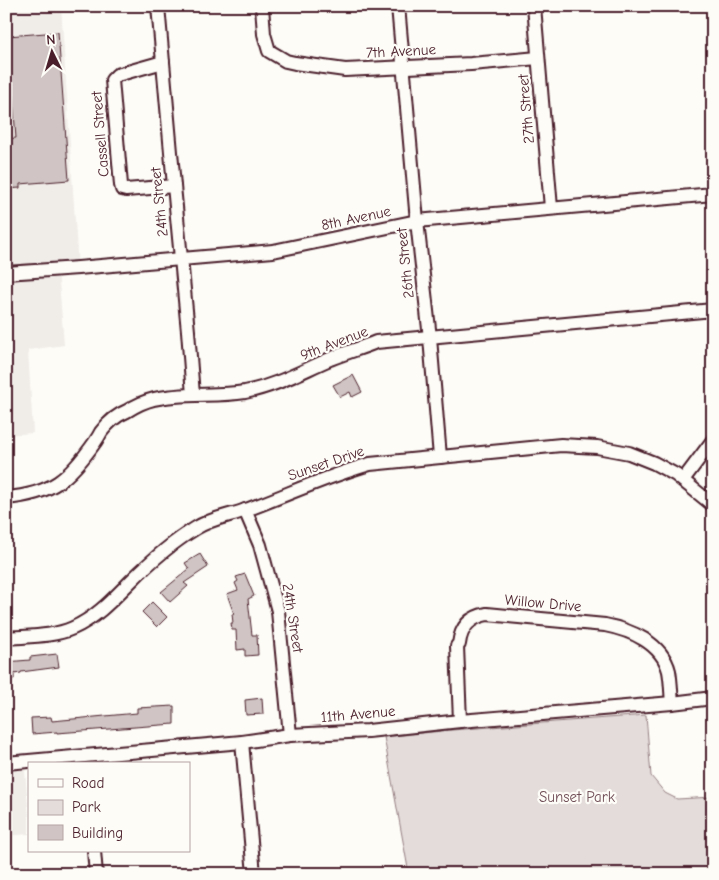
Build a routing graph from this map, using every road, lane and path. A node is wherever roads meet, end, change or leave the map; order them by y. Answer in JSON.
{"nodes":[{"id":1,"x":158,"y":6,"type":"edge"},
{"id":2,"x":262,"y":6,"type":"edge"},
{"id":3,"x":398,"y":6,"type":"edge"},
{"id":4,"x":534,"y":6,"type":"edge"},
{"id":5,"x":538,"y":58,"type":"junction"},
{"id":6,"x":163,"y":62,"type":"junction"},
{"id":7,"x":404,"y":68,"type":"junction"},
{"id":8,"x":174,"y":186,"type":"junction"},
{"id":9,"x":713,"y":194,"type":"edge"},
{"id":10,"x":551,"y":208,"type":"junction"},
{"id":11,"x":417,"y":221,"type":"junction"},
{"id":12,"x":181,"y":259,"type":"junction"},
{"id":13,"x":6,"y":273,"type":"edge"},
{"id":14,"x":713,"y":310,"type":"edge"},
{"id":15,"x":430,"y":338,"type":"junction"},
{"id":16,"x":193,"y":394,"type":"junction"},
{"id":17,"x":713,"y":440,"type":"edge"},
{"id":18,"x":440,"y":456,"type":"junction"},
{"id":19,"x":683,"y":480,"type":"junction"},
{"id":20,"x":6,"y":498,"type":"edge"},
{"id":21,"x":713,"y":505,"type":"edge"},
{"id":22,"x":245,"y":510,"type":"junction"},
{"id":23,"x":6,"y":638,"type":"edge"},
{"id":24,"x":713,"y":698,"type":"edge"},
{"id":25,"x":672,"y":703,"type":"junction"},
{"id":26,"x":460,"y":721,"type":"junction"},
{"id":27,"x":290,"y":735,"type":"junction"},
{"id":28,"x":242,"y":742,"type":"junction"},
{"id":29,"x":87,"y":760,"type":"edge"},
{"id":30,"x":6,"y":762,"type":"edge"},
{"id":31,"x":94,"y":852,"type":"edge"},
{"id":32,"x":96,"y":874,"type":"edge"},
{"id":33,"x":254,"y":874,"type":"edge"}],
"edges":[{"from":1,"to":6,"type":"street","name":"24th Street"},
{"from":2,"to":7,"type":"street","name":"7th Avenue"},
{"from":3,"to":7,"type":"street","name":"26th Street"},
{"from":4,"to":5,"type":"street","name":"27th Street"},
{"from":5,"to":7,"type":"street","name":"7th Avenue"},
{"from":5,"to":10,"type":"street","name":"27th Street"},
{"from":6,"to":8,"type":"street","name":"24th Street"},
{"from":6,"to":8,"type":"street","name":"Cassell Street"},
{"from":7,"to":11,"type":"street","name":"26th Street"},
{"from":8,"to":12,"type":"street","name":"24th Street"},
{"from":9,"to":10,"type":"street","name":"8th Avenue"},
{"from":10,"to":11,"type":"street","name":"8th Avenue"},
{"from":11,"to":12,"type":"street","name":"8th Avenue"},
{"from":11,"to":15,"type":"street","name":"26th Street"},
{"from":12,"to":13,"type":"street","name":"8th Avenue"},
{"from":12,"to":16,"type":"street","name":"24th Street"},
{"from":14,"to":15,"type":"street","name":"9th Avenue"},
{"from":15,"to":16,"type":"street","name":"9th Avenue"},
{"from":15,"to":18,"type":"street","name":"26th Street"},
{"from":16,"to":20,"type":"street","name":"9th Avenue"},
{"from":17,"to":19,"type":"street"},
{"from":18,"to":19,"type":"street","name":"Sunset Drive"},
{"from":18,"to":22,"type":"street","name":"Sunset Drive"},
{"from":19,"to":21,"type":"street","name":"Sunset Drive"},
{"from":22,"to":23,"type":"street","name":"Sunset Drive"},
{"from":22,"to":27,"type":"street","name":"24th Street"},
{"from":24,"to":25,"type":"street","name":"11th Avenue"},
{"from":25,"to":26,"type":"street","name":"11th Avenue"},
{"from":25,"to":26,"type":"street","name":"Willow Drive"},
{"from":26,"to":27,"type":"street","name":"11th Avenue"},
{"from":27,"to":28,"type":"street","name":"11th Avenue"},
{"from":28,"to":29,"type":"street","name":"11th Avenue"},
{"from":28,"to":33,"type":"street"},
{"from":29,"to":30,"type":"street","name":"11th Avenue"},
{"from":31,"to":32,"type":"street"}]}
